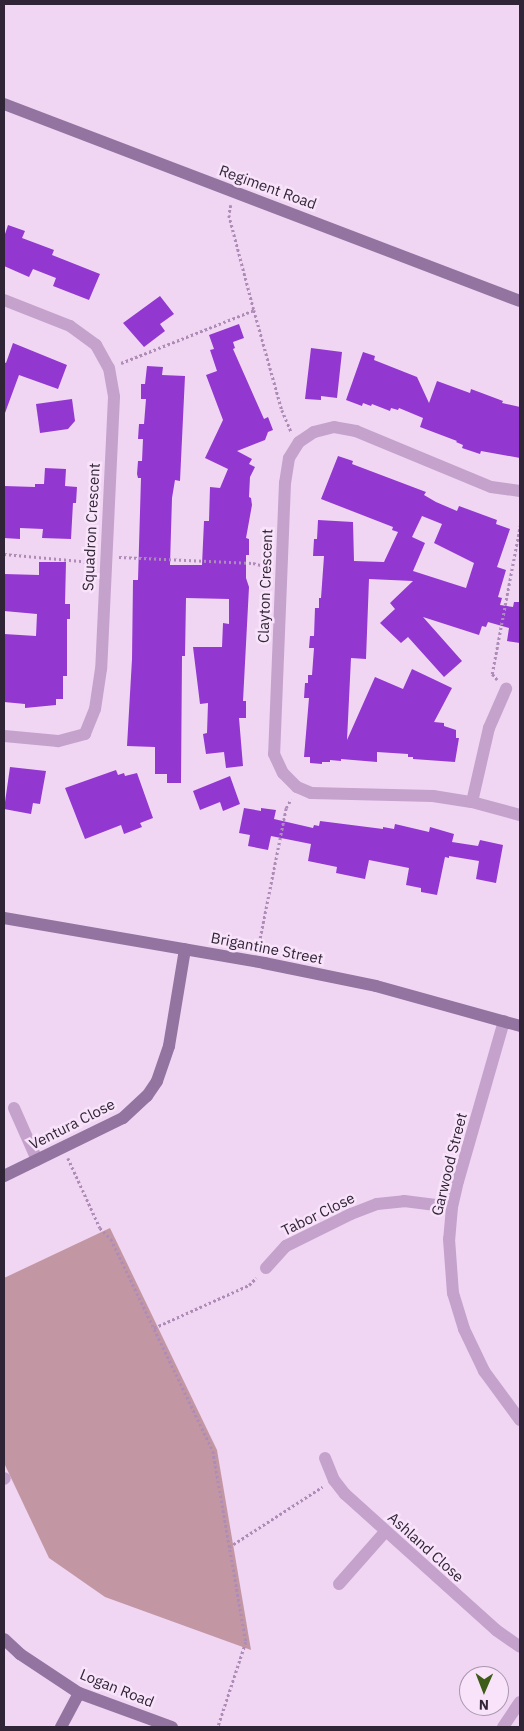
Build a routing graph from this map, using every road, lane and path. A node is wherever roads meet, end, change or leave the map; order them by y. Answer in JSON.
{"nodes":[{"id":1,"x":4,"y":104,"type":"edge"},
{"id":2,"x":234,"y":192,"type":"junction"},
{"id":3,"x":4,"y":300,"type":"edge"},
{"id":4,"x":520,"y":302,"type":"edge"},
{"id":5,"x":254,"y":310,"type":"junction"},
{"id":6,"x":109,"y":368,"type":"junction"},
{"id":7,"x":299,"y":442,"type":"junction"},
{"id":8,"x":520,"y":491,"type":"edge"},
{"id":9,"x":520,"y":526,"type":"edge"},
{"id":10,"x":4,"y":554,"type":"edge"},
{"id":11,"x":105,"y":556,"type":"junction"},
{"id":12,"x":282,"y":570,"type":"junction"},
{"id":13,"x":506,"y":689,"type":"joint"},
{"id":14,"x":4,"y":736,"type":"edge"},
{"id":15,"x":297,"y":787,"type":"junction"},
{"id":16,"x":472,"y":802,"type":"junction"},
{"id":17,"x":520,"y":815,"type":"edge"},
{"id":18,"x":4,"y":918,"type":"edge"},
{"id":19,"x":185,"y":949,"type":"junction"},
{"id":20,"x":264,"y":963,"type":"junction"},
{"id":21,"x":504,"y":1021,"type":"junction"},
{"id":22,"x":520,"y":1026,"type":"edge"},
{"id":23,"x":14,"y":1108,"type":"dead end"},
{"id":24,"x":64,"y":1148,"type":"junction"},
{"id":25,"x":36,"y":1160,"type":"junction"},
{"id":26,"x":4,"y":1176,"type":"edge"},
{"id":27,"x":452,"y":1207,"type":"junction"},
{"id":28,"x":266,"y":1268,"type":"joint"},
{"id":29,"x":154,"y":1329,"type":"junction"},
{"id":30,"x":520,"y":1420,"type":"edge"},
{"id":31,"x":325,"y":1458,"type":"dead end"},
{"id":32,"x":334,"y":1480,"type":"junction"},
{"id":33,"x":385,"y":1532,"type":"junction"},
{"id":34,"x":229,"y":1547,"type":"junction"},
{"id":35,"x":339,"y":1584,"type":"dead end"},
{"id":36,"x":4,"y":1639,"type":"edge"},
{"id":37,"x":520,"y":1647,"type":"edge"},
{"id":38,"x":79,"y":1693,"type":"junction"},
{"id":39,"x":520,"y":1702,"type":"edge"},
{"id":40,"x":61,"y":1727,"type":"edge"},
{"id":41,"x":172,"y":1727,"type":"edge"},
{"id":42,"x":218,"y":1727,"type":"edge"},
{"id":43,"x":503,"y":1727,"type":"edge"}],
"edges":[{"from":1,"to":2,"type":"street","name":"Regiment Road"},
{"from":2,"to":4,"type":"street","name":"Regiment Road"},
{"from":2,"to":5,"type":"path"},
{"from":3,"to":6,"type":"street","name":"Squadron Crescent"},
{"from":5,"to":6,"type":"path"},
{"from":5,"to":7,"type":"path"},
{"from":6,"to":11,"type":"street","name":"Squadron Crescent"},
{"from":7,"to":8,"type":"street"},
{"from":7,"to":12,"type":"street","name":"Clayton Crescent"},
{"from":9,"to":13,"type":"path"},
{"from":10,"to":11,"type":"path"},
{"from":11,"to":12,"type":"path"},
{"from":11,"to":14,"type":"street","name":"Squadron Crescent"},
{"from":12,"to":15,"type":"street","name":"Clayton Crescent"},
{"from":13,"to":16,"type":"street"},
{"from":15,"to":16,"type":"street"},
{"from":15,"to":20,"type":"path"},
{"from":16,"to":17,"type":"street"},
{"from":18,"to":19,"type":"street","name":"Brigantine Street"},
{"from":19,"to":20,"type":"street","name":"Brigantine Street"},
{"from":19,"to":24,"type":"street","name":"Ventura Close"},
{"from":20,"to":21,"type":"street","name":"Brigantine Street"},
{"from":21,"to":22,"type":"street","name":"Brigantine Street"},
{"from":21,"to":27,"type":"street","name":"Garwood Street"},
{"from":23,"to":25,"type":"street"},
{"from":24,"to":25,"type":"street","name":"Ventura Close"},
{"from":24,"to":29,"type":"path"},
{"from":25,"to":26,"type":"street","name":"Ventura Close"},
{"from":27,"to":28,"type":"street","name":"Tabor Close"},
{"from":27,"to":30,"type":"street","name":"Garwood Street"},
{"from":28,"to":29,"type":"path"},
{"from":29,"to":34,"type":"path"},
{"from":31,"to":32,"type":"street","name":"Ashland Close"},
{"from":32,"to":33,"type":"street","name":"Ashland Close"},
{"from":32,"to":34,"type":"path"},
{"from":33,"to":35,"type":"street"},
{"from":33,"to":37,"type":"street","name":"Ashland Close"},
{"from":34,"to":42,"type":"path"},
{"from":36,"to":38,"type":"street","name":"Logan Road"},
{"from":38,"to":40,"type":"street"},
{"from":38,"to":41,"type":"street","name":"Logan Road"},
{"from":39,"to":43,"type":"street"}]}
